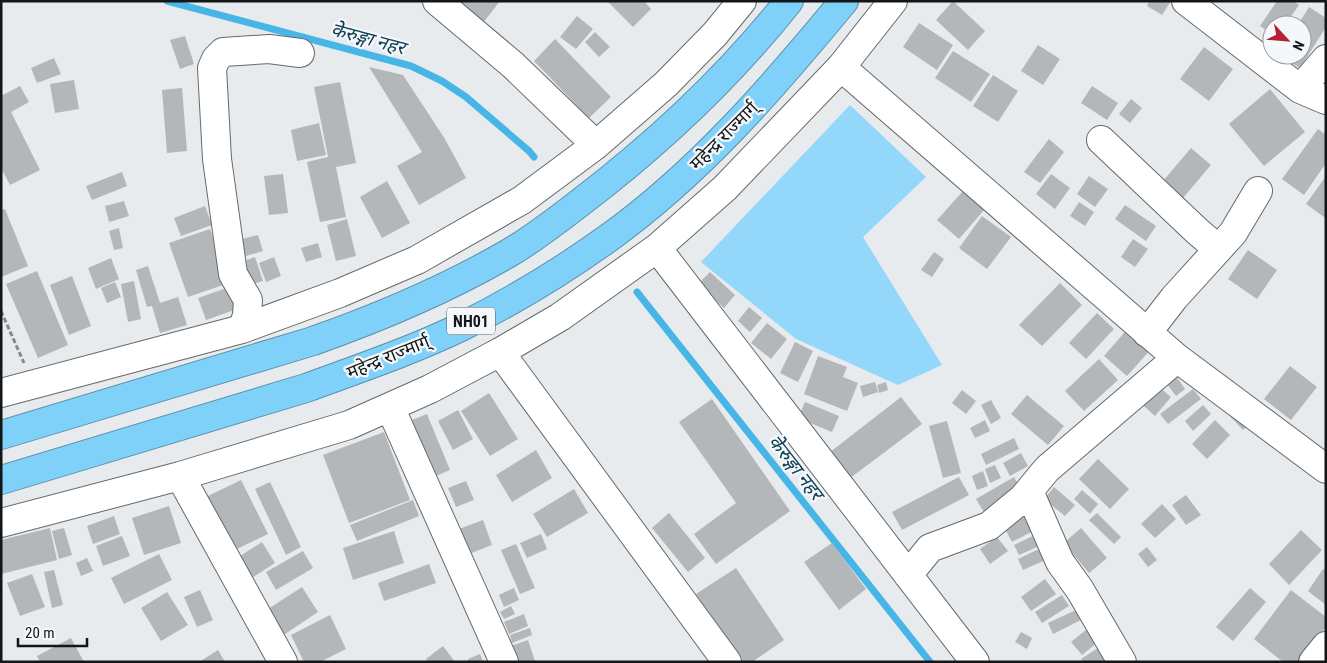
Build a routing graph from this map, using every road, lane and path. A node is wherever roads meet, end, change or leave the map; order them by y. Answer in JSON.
{"nodes":[{"id":1,"x":437,"y":1,"type":"edge"},
{"id":2,"x":742,"y":1,"type":"edge"},
{"id":3,"x":789,"y":1,"type":"edge"},
{"id":4,"x":844,"y":1,"type":"edge"},
{"id":5,"x":893,"y":1,"type":"edge"},
{"id":6,"x":1186,"y":1,"type":"edge"},
{"id":7,"x":300,"y":54,"type":"dead end"},
{"id":8,"x":1326,"y":58,"type":"edge"},
{"id":9,"x":840,"y":67,"type":"junction"},
{"id":10,"x":1300,"y":89,"type":"junction"},
{"id":11,"x":1326,"y":100,"type":"edge"},
{"id":12,"x":1101,"y":140,"type":"dead end"},
{"id":13,"x":596,"y":145,"type":"junction"},
{"id":14,"x":1258,"y":191,"type":"dead end"},
{"id":15,"x":658,"y":248,"type":"junction"},
{"id":16,"x":1218,"y":249,"type":"junction"},
{"id":17,"x":1,"y":311,"type":"edge"},
{"id":18,"x":242,"y":329,"type":"junction"},
{"id":19,"x":1147,"y":332,"type":"junction"},
{"id":20,"x":500,"y":352,"type":"junction"},
{"id":21,"x":1177,"y":358,"type":"junction"},
{"id":22,"x":33,"y":384,"type":"junction"},
{"id":23,"x":1,"y":393,"type":"edge"},
{"id":24,"x":390,"y":407,"type":"junction"},
{"id":25,"x":1,"y":435,"type":"edge"},
{"id":26,"x":1326,"y":469,"type":"edge"},
{"id":27,"x":180,"y":476,"type":"junction"},
{"id":28,"x":1,"y":480,"type":"edge"},
{"id":29,"x":1029,"y":491,"type":"junction"},
{"id":30,"x":1,"y":524,"type":"edge"},
{"id":31,"x":908,"y":575,"type":"junction"},
{"id":32,"x":1326,"y":646,"type":"edge"},
{"id":33,"x":283,"y":662,"type":"edge"},
{"id":34,"x":504,"y":662,"type":"edge"},
{"id":35,"x":727,"y":662,"type":"edge"},
{"id":36,"x":975,"y":662,"type":"edge"},
{"id":37,"x":1122,"y":662,"type":"edge"},
{"id":38,"x":1313,"y":662,"type":"edge"}],
"edges":[{"from":1,"to":13,"type":"street"},
{"from":2,"to":13,"type":"street"},
{"from":3,"to":25,"type":"highway","number":"NH01"},
{"from":4,"to":28,"type":"highway","name":"महेन्द्र राज्मार्ग्","number":"NH01"},
{"from":5,"to":9,"type":"street"},
{"from":6,"to":10,"type":"street"},
{"from":7,"to":18,"type":"street"},
{"from":8,"to":10,"type":"street"},
{"from":9,"to":15,"type":"street"},
{"from":9,"to":19,"type":"street"},
{"from":10,"to":11,"type":"street"},
{"from":12,"to":16,"type":"street"},
{"from":13,"to":18,"type":"street"},
{"from":14,"to":16,"type":"street"},
{"from":15,"to":20,"type":"street"},
{"from":15,"to":31,"type":"street"},
{"from":16,"to":19,"type":"street"},
{"from":17,"to":22,"type":"path"},
{"from":18,"to":22,"type":"street"},
{"from":19,"to":21,"type":"street"},
{"from":20,"to":24,"type":"street"},
{"from":20,"to":35,"type":"street"},
{"from":21,"to":26,"type":"street"},
{"from":21,"to":29,"type":"street"},
{"from":22,"to":23,"type":"street"},
{"from":24,"to":27,"type":"street"},
{"from":24,"to":34,"type":"street"},
{"from":27,"to":30,"type":"street"},
{"from":27,"to":33,"type":"street"},
{"from":29,"to":31,"type":"street"},
{"from":29,"to":37,"type":"street"},
{"from":31,"to":36,"type":"street"},
{"from":32,"to":38,"type":"street"}]}
